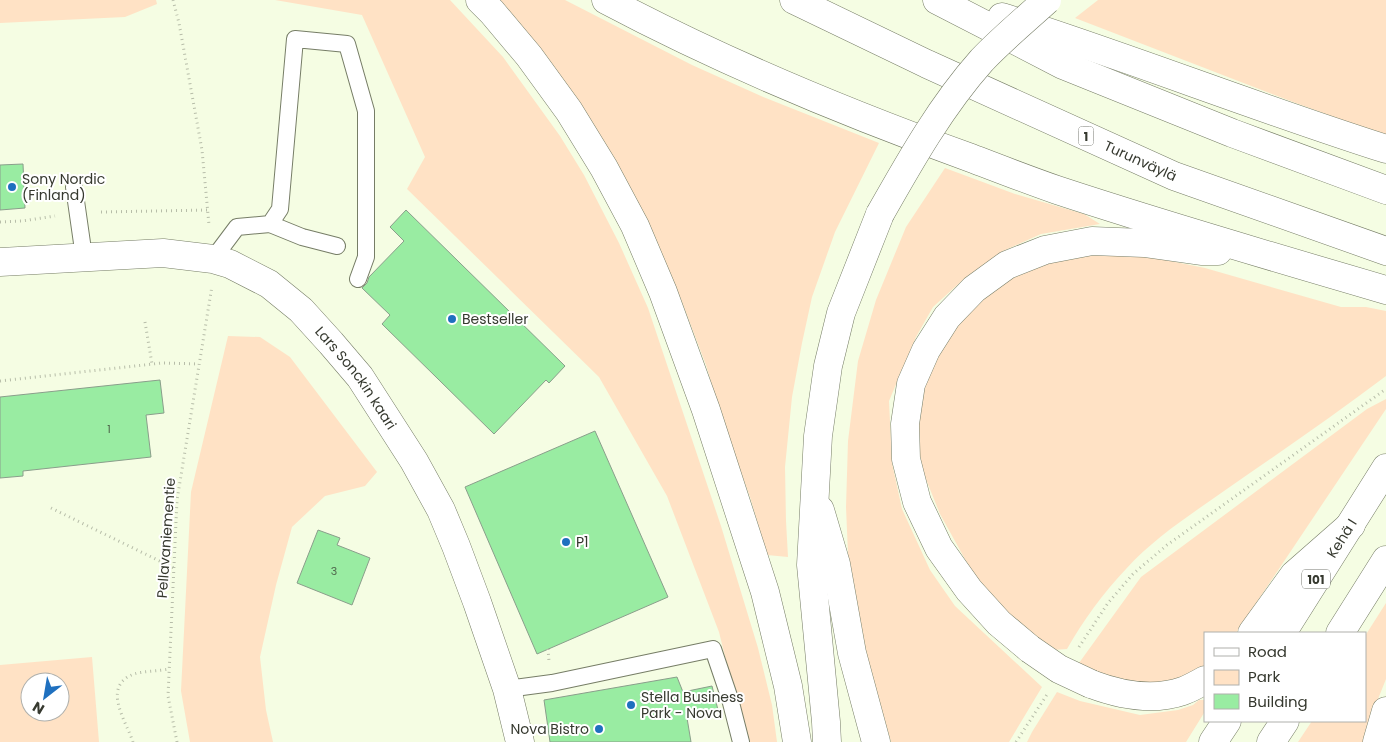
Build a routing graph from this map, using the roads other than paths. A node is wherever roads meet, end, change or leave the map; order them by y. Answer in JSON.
{"nodes":[{"id":1,"x":480,"y":0,"type":"edge"},
{"id":2,"x":606,"y":0,"type":"edge"},
{"id":3,"x":794,"y":0,"type":"edge"},
{"id":4,"x":937,"y":0,"type":"edge"},
{"id":5,"x":950,"y":0,"type":"edge"},
{"id":6,"x":1047,"y":0,"type":"edge"},
{"id":7,"x":1386,"y":149,"type":"edge"},
{"id":8,"x":74,"y":187,"type":"dead end"},
{"id":9,"x":1386,"y":190,"type":"edge"},
{"id":10,"x":270,"y":224,"type":"junction"},
{"id":11,"x":337,"y":246,"type":"dead end"},
{"id":12,"x":1250,"y":250,"type":"junction"},
{"id":13,"x":1386,"y":251,"type":"edge"},
{"id":14,"x":84,"y":257,"type":"junction"},
{"id":15,"x":0,"y":262,"type":"edge"},
{"id":16,"x":213,"y":268,"type":"junction"},
{"id":17,"x":358,"y":279,"type":"dead end"},
{"id":18,"x":1386,"y":290,"type":"edge"},
{"id":19,"x":1386,"y":468,"type":"edge"},
{"id":20,"x":814,"y":489,"type":"junction"},
{"id":21,"x":1351,"y":525,"type":"junction"},
{"id":22,"x":1386,"y":560,"type":"edge"},
{"id":23,"x":1253,"y":632,"type":"edge"},
{"id":24,"x":1283,"y":632,"type":"edge"},
{"id":25,"x":1341,"y":632,"type":"edge"},
{"id":26,"x":1204,"y":680,"type":"edge"},
{"id":27,"x":507,"y":689,"type":"junction"},
{"id":28,"x":1386,"y":711,"type":"edge"},
{"id":29,"x":1226,"y":722,"type":"edge"},
{"id":30,"x":1283,"y":722,"type":"edge"},
{"id":31,"x":520,"y":742,"type":"edge"},
{"id":32,"x":741,"y":742,"type":"edge"},
{"id":33,"x":798,"y":742,"type":"edge"},
{"id":34,"x":827,"y":742,"type":"edge"},
{"id":35,"x":876,"y":742,"type":"edge"},
{"id":36,"x":1213,"y":742,"type":"edge"},
{"id":37,"x":1271,"y":742,"type":"edge"},
{"id":38,"x":1377,"y":742,"type":"edge"}],
"edges":[{"from":1,"to":33,"type":"main road"},
{"from":2,"to":12,"type":"main road"},
{"from":3,"to":13,"type":"main road","name":"Turunväylä","number":"1"},
{"from":4,"to":9,"type":"main road"},
{"from":5,"to":7,"type":"main road"},
{"from":6,"to":20,"type":"main road","bridge":true},
{"from":8,"to":14,"type":"lane"},
{"from":10,"to":11,"type":"lane"},
{"from":10,"to":16,"type":"lane"},
{"from":10,"to":17,"type":"lane"},
{"from":12,"to":18,"type":"main road"},
{"from":12,"to":26,"type":"main road","bridge":true},
{"from":14,"to":15,"type":"main road","name":"Lars Sonckin kaari"},
{"from":14,"to":16,"type":"main road","name":"Lars Sonckin kaari"},
{"from":16,"to":27,"type":"main road","name":"Lars Sonckin kaari"},
{"from":19,"to":21,"type":"main road","name":"Kehä I","number":"101"},
{"from":20,"to":34,"type":"main road"},
{"from":20,"to":35,"type":"main road"},
{"from":21,"to":23,"type":"main road"},
{"from":21,"to":24,"type":"main road","name":"Kehä I","number":"101"},
{"from":22,"to":25,"type":"main road"},
{"from":27,"to":31,"type":"main road","name":"Lars Sonckin kaari"},
{"from":27,"to":32,"type":"lane"},
{"from":28,"to":38,"type":"main road"},
{"from":29,"to":36,"type":"main road"},
{"from":30,"to":37,"type":"main road"}]}
